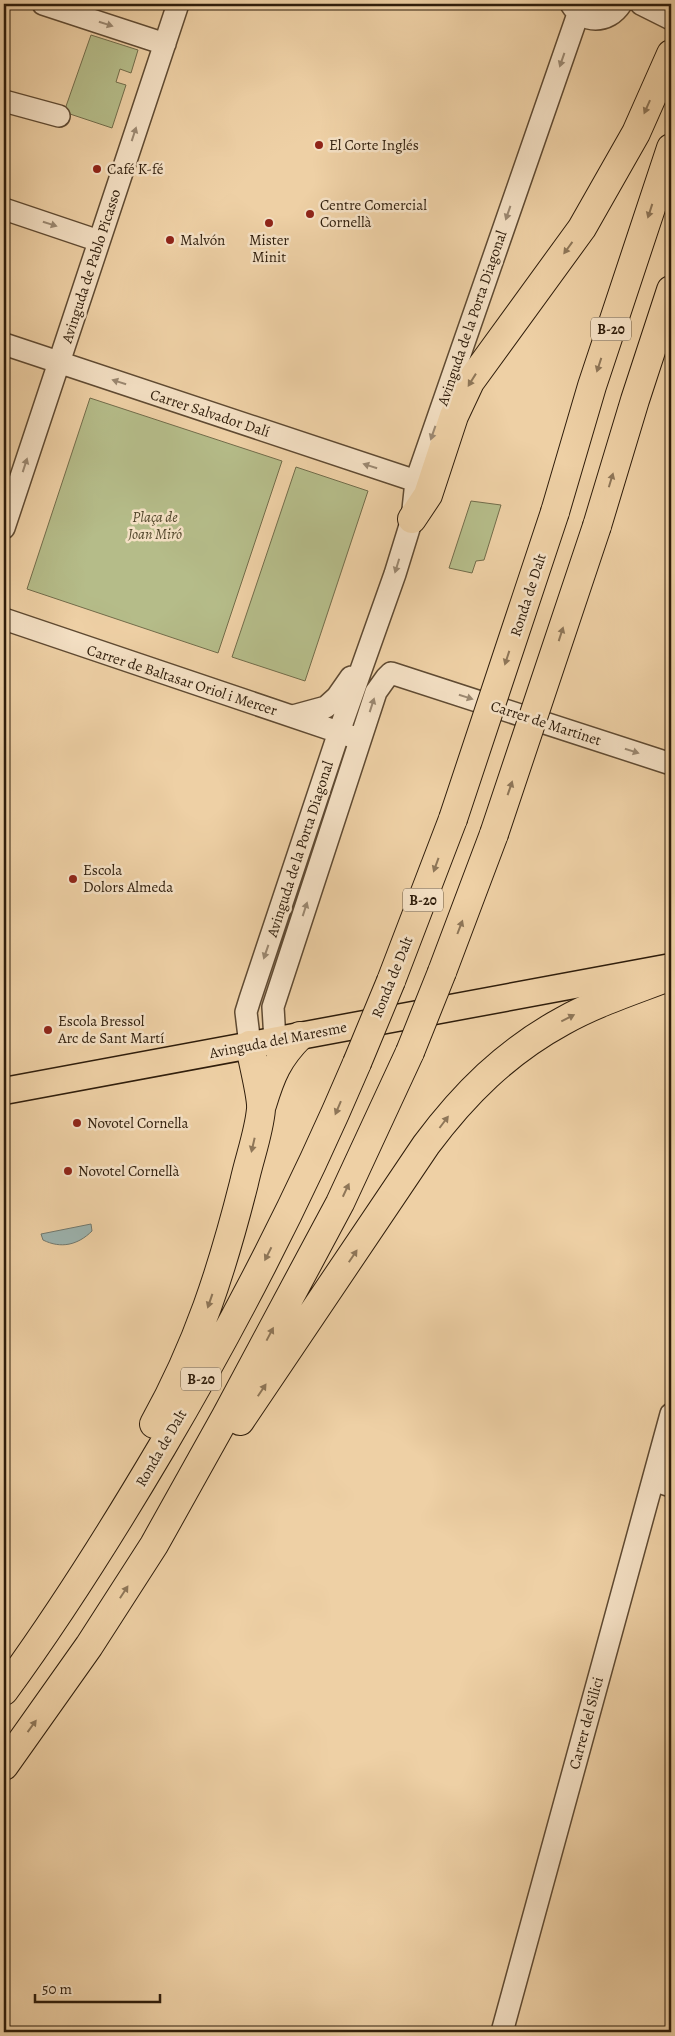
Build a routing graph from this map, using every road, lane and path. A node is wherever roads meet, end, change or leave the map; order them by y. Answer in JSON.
{"nodes":[{"id":1,"x":43,"y":4,"type":"edge"},
{"id":2,"x":178,"y":4,"type":"edge"},
{"id":3,"x":621,"y":4,"type":"edge"},
{"id":4,"x":642,"y":4,"type":"edge"},
{"id":5,"x":574,"y":9,"type":"edge"},
{"id":6,"x":671,"y":19,"type":"edge"},
{"id":7,"x":165,"y":44,"type":"junction"},
{"id":8,"x":669,"y":58,"type":"edge"},
{"id":9,"x":4,"y":101,"type":"edge"},
{"id":10,"x":59,"y":116,"type":"dead end"},
{"id":11,"x":671,"y":148,"type":"edge"},
{"id":12,"x":4,"y":209,"type":"edge"},
{"id":13,"x":99,"y":241,"type":"junction"},
{"id":14,"x":671,"y":290,"type":"edge"},
{"id":15,"x":4,"y":344,"type":"edge"},
{"id":16,"x":58,"y":362,"type":"junction"},
{"id":17,"x":416,"y":481,"type":"junction"},
{"id":18,"x":412,"y":520,"type":"junction"},
{"id":19,"x":4,"y":528,"type":"edge"},
{"id":20,"x":4,"y":620,"type":"edge"},
{"id":21,"x":376,"y":626,"type":"junction"},
{"id":22,"x":367,"y":654,"type":"junction"},
{"id":23,"x":391,"y":673,"type":"junction"},
{"id":24,"x":291,"y":716,"type":"junction"},
{"id":25,"x":339,"y":732,"type":"junction"},
{"id":26,"x":360,"y":740,"type":"junction"},
{"id":27,"x":671,"y":764,"type":"edge"},
{"id":28,"x":671,"y":967,"type":"edge"},
{"id":29,"x":671,"y":976,"type":"edge"},
{"id":30,"x":275,"y":1040,"type":"junction"},
{"id":31,"x":4,"y":1091,"type":"edge"},
{"id":32,"x":261,"y":1107,"type":"junction"},
{"id":33,"x":671,"y":1414,"type":"edge"},
{"id":34,"x":662,"y":1483,"type":"edge"},
{"id":35,"x":154,"y":1545,"type":"junction"},
{"id":36,"x":9,"y":1684,"type":"edge"},
{"id":37,"x":4,"y":1766,"type":"edge"},
{"id":38,"x":502,"y":2032,"type":"edge"}],
"edges":[{"from":1,"to":7,"type":"street","one_way":true},
{"from":2,"to":7,"type":"street","name":"Avinguda de Pablo Picasso"},
{"from":3,"to":5,"type":"street"},
{"from":4,"to":6,"type":"street"},
{"from":5,"to":17,"type":"street","name":"Avinguda de la Porta Diagonal","one_way":true},
{"from":13,"to":7,"type":"street","name":"Avinguda de Pablo Picasso","one_way":true},
{"from":8,"to":18,"type":"highway","one_way":true},
{"from":9,"to":10,"type":"street"},
{"from":11,"to":36,"type":"highway","name":"Ronda de Dalt","number":"B-20","one_way":true,"bridge":true},
{"from":12,"to":13,"type":"street","one_way":true},
{"from":13,"to":16,"type":"street","name":"Avinguda de Pablo Picasso"},
{"from":35,"to":14,"type":"highway","number":"B-20","one_way":true,"bridge":true},
{"from":15,"to":16,"type":"street","name":"Carrer Salvador Dalí"},
{"from":17,"to":16,"type":"street","name":"Carrer Salvador Dalí","one_way":true},
{"from":19,"to":16,"type":"street","name":"Avinguda de Pablo Picasso","one_way":true},
{"from":17,"to":18,"type":"street","name":"Avinguda de la Porta Diagonal"},
{"from":18,"to":21,"type":"street","name":"Avinguda de la Porta Diagonal","one_way":true},
{"from":20,"to":24,"type":"street","name":"Carrer de Baltasar Oriol i Mercer"},
{"from":21,"to":22,"type":"street","name":"Avinguda de la Porta Diagonal"},
{"from":21,"to":23,"type":"street","name":"Avinguda de la Porta Diagonal"},
{"from":22,"to":24,"type":"street","name":"Avinguda de la Porta Diagonal"},
{"from":22,"to":25,"type":"street","name":"Avinguda de la Porta Diagonal"},
{"from":26,"to":23,"type":"street","name":"Avinguda de la Porta Diagonal","one_way":true},
{"from":23,"to":27,"type":"street","name":"Carrer de Martinet","one_way":true},
{"from":24,"to":25,"type":"street","name":"Carrer de Baltasar Oriol i Mercer"},
{"from":25,"to":26,"type":"street","name":"Carrer de Baltasar Oriol i Mercer"},
{"from":25,"to":30,"type":"street","name":"Avinguda de la Porta Diagonal","one_way":true},
{"from":30,"to":26,"type":"street","name":"Avinguda de la Porta Diagonal","one_way":true},
{"from":28,"to":30,"type":"main road","name":"Avinguda del Maresme"},
{"from":35,"to":29,"type":"highway","one_way":true},
{"from":30,"to":31,"type":"main road","name":"Avinguda del Maresme"},
{"from":30,"to":32,"type":"highway"},
{"from":30,"to":32,"type":"highway"},
{"from":32,"to":36,"type":"highway","one_way":true},
{"from":33,"to":34,"type":"street","name":"Carrer del Silici"},
{"from":34,"to":38,"type":"street","name":"Carrer del Silici"},
{"from":37,"to":35,"type":"highway","number":"B-20","one_way":true}]}
